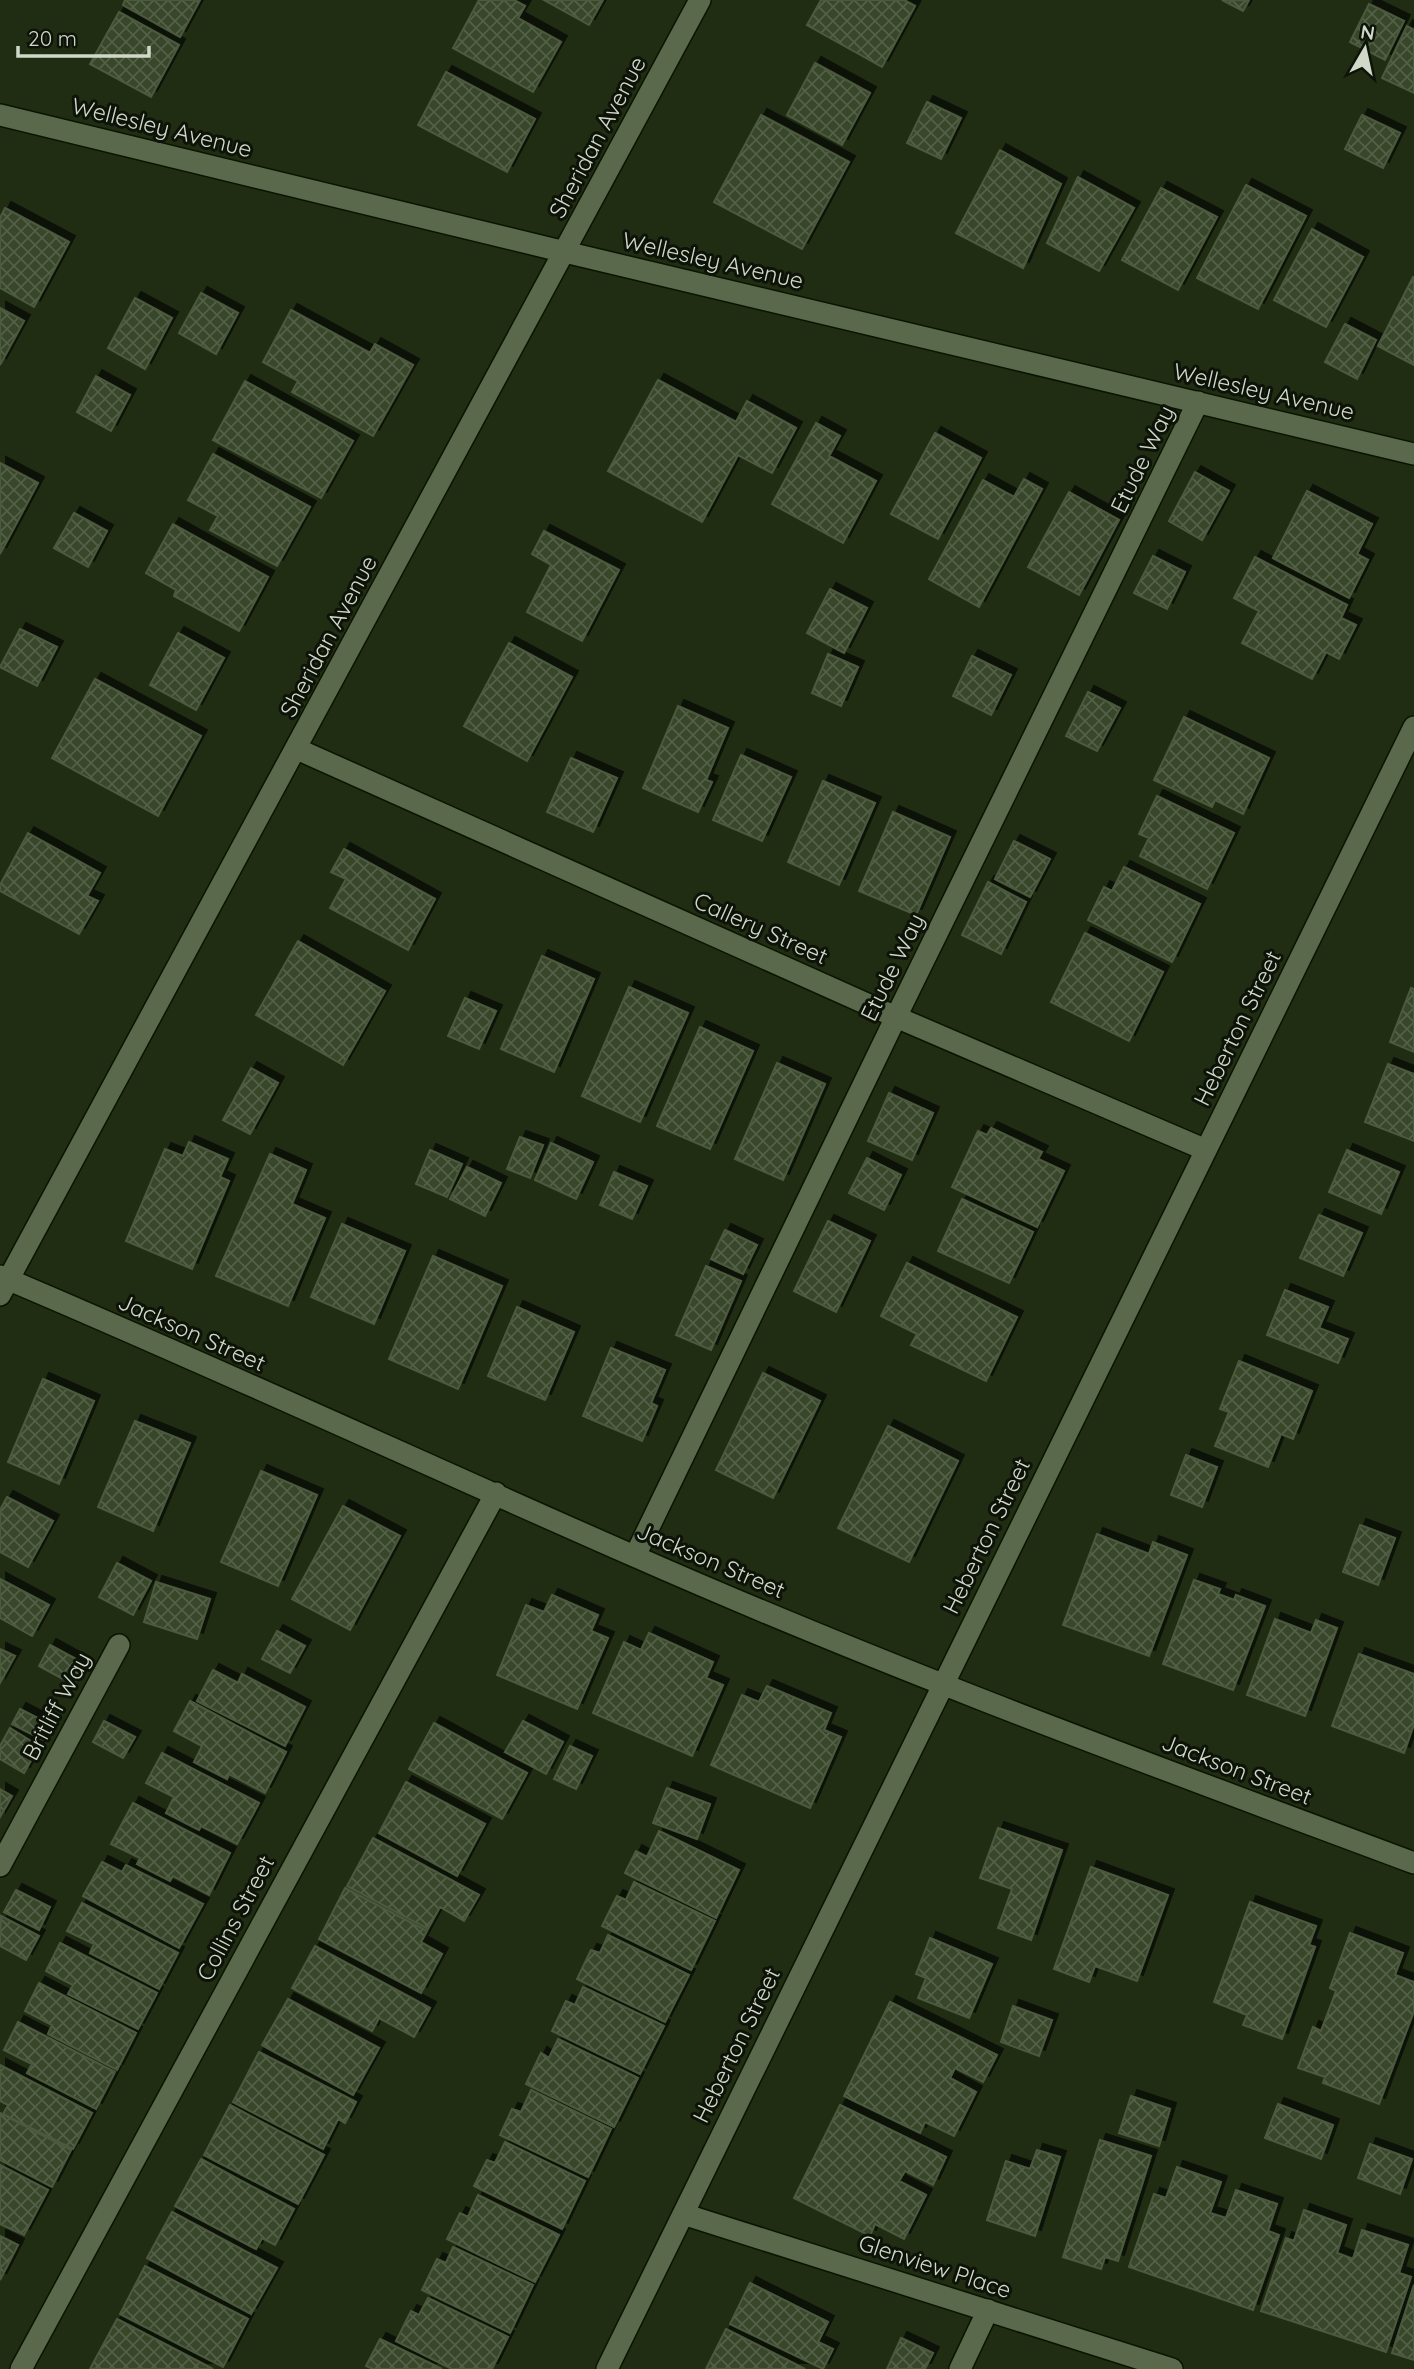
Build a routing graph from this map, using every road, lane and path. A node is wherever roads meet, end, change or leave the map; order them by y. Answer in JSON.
{"nodes":[{"id":1,"x":701,"y":0,"type":"edge"},
{"id":2,"x":0,"y":115,"type":"edge"},
{"id":3,"x":565,"y":252,"type":"junction"},
{"id":4,"x":1198,"y":402,"type":"junction"},
{"id":5,"x":1414,"y":454,"type":"edge"},
{"id":6,"x":1414,"y":727,"type":"edge"},
{"id":7,"x":297,"y":749,"type":"junction"},
{"id":8,"x":896,"y":1017,"type":"junction"},
{"id":9,"x":1206,"y":1150,"type":"junction"},
{"id":10,"x":3,"y":1284,"type":"edge"},
{"id":11,"x":496,"y":1493,"type":"junction"},
{"id":12,"x":635,"y":1556,"type":"junction"},
{"id":13,"x":119,"y":1645,"type":"dead end"},
{"id":14,"x":941,"y":1685,"type":"junction"},
{"id":15,"x":1414,"y":1863,"type":"edge"},
{"id":16,"x":0,"y":1866,"type":"edge"},
{"id":17,"x":683,"y":2214,"type":"junction"},
{"id":18,"x":988,"y":2310,"type":"junction"},
{"id":19,"x":21,"y":2369,"type":"edge"},
{"id":20,"x":607,"y":2369,"type":"edge"},
{"id":21,"x":960,"y":2369,"type":"edge"},
{"id":22,"x":1171,"y":2369,"type":"edge"}],
"edges":[{"from":1,"to":3,"type":"street","name":"Sheridan Avenue"},
{"from":2,"to":3,"type":"street","name":"Wellesley Avenue"},
{"from":3,"to":4,"type":"street","name":"Wellesley Avenue"},
{"from":3,"to":7,"type":"street","name":"Sheridan Avenue"},
{"from":4,"to":5,"type":"street","name":"Wellesley Avenue"},
{"from":4,"to":8,"type":"street","name":"Etude Way"},
{"from":6,"to":9,"type":"street","name":"Heberton Street"},
{"from":7,"to":8,"type":"street","name":"Callery Street"},
{"from":7,"to":10,"type":"street","name":"Sheridan Avenue"},
{"from":8,"to":9,"type":"street","name":"Callery Street"},
{"from":8,"to":12,"type":"street","name":"Etude Way"},
{"from":9,"to":14,"type":"street","name":"Heberton Street"},
{"from":10,"to":11,"type":"street","name":"Jackson Street"},
{"from":11,"to":12,"type":"street","name":"Jackson Street"},
{"from":11,"to":19,"type":"street","name":"Collins Street"},
{"from":12,"to":14,"type":"street","name":"Jackson Street"},
{"from":13,"to":16,"type":"street","name":"Britliff Way"},
{"from":14,"to":15,"type":"street","name":"Jackson Street"},
{"from":14,"to":17,"type":"street","name":"Heberton Street"},
{"from":17,"to":18,"type":"street","name":"Glenview Place"},
{"from":17,"to":20,"type":"street","name":"Heberton Street"},
{"from":18,"to":21,"type":"street"},
{"from":18,"to":22,"type":"street","name":"Glenview Place"}]}
